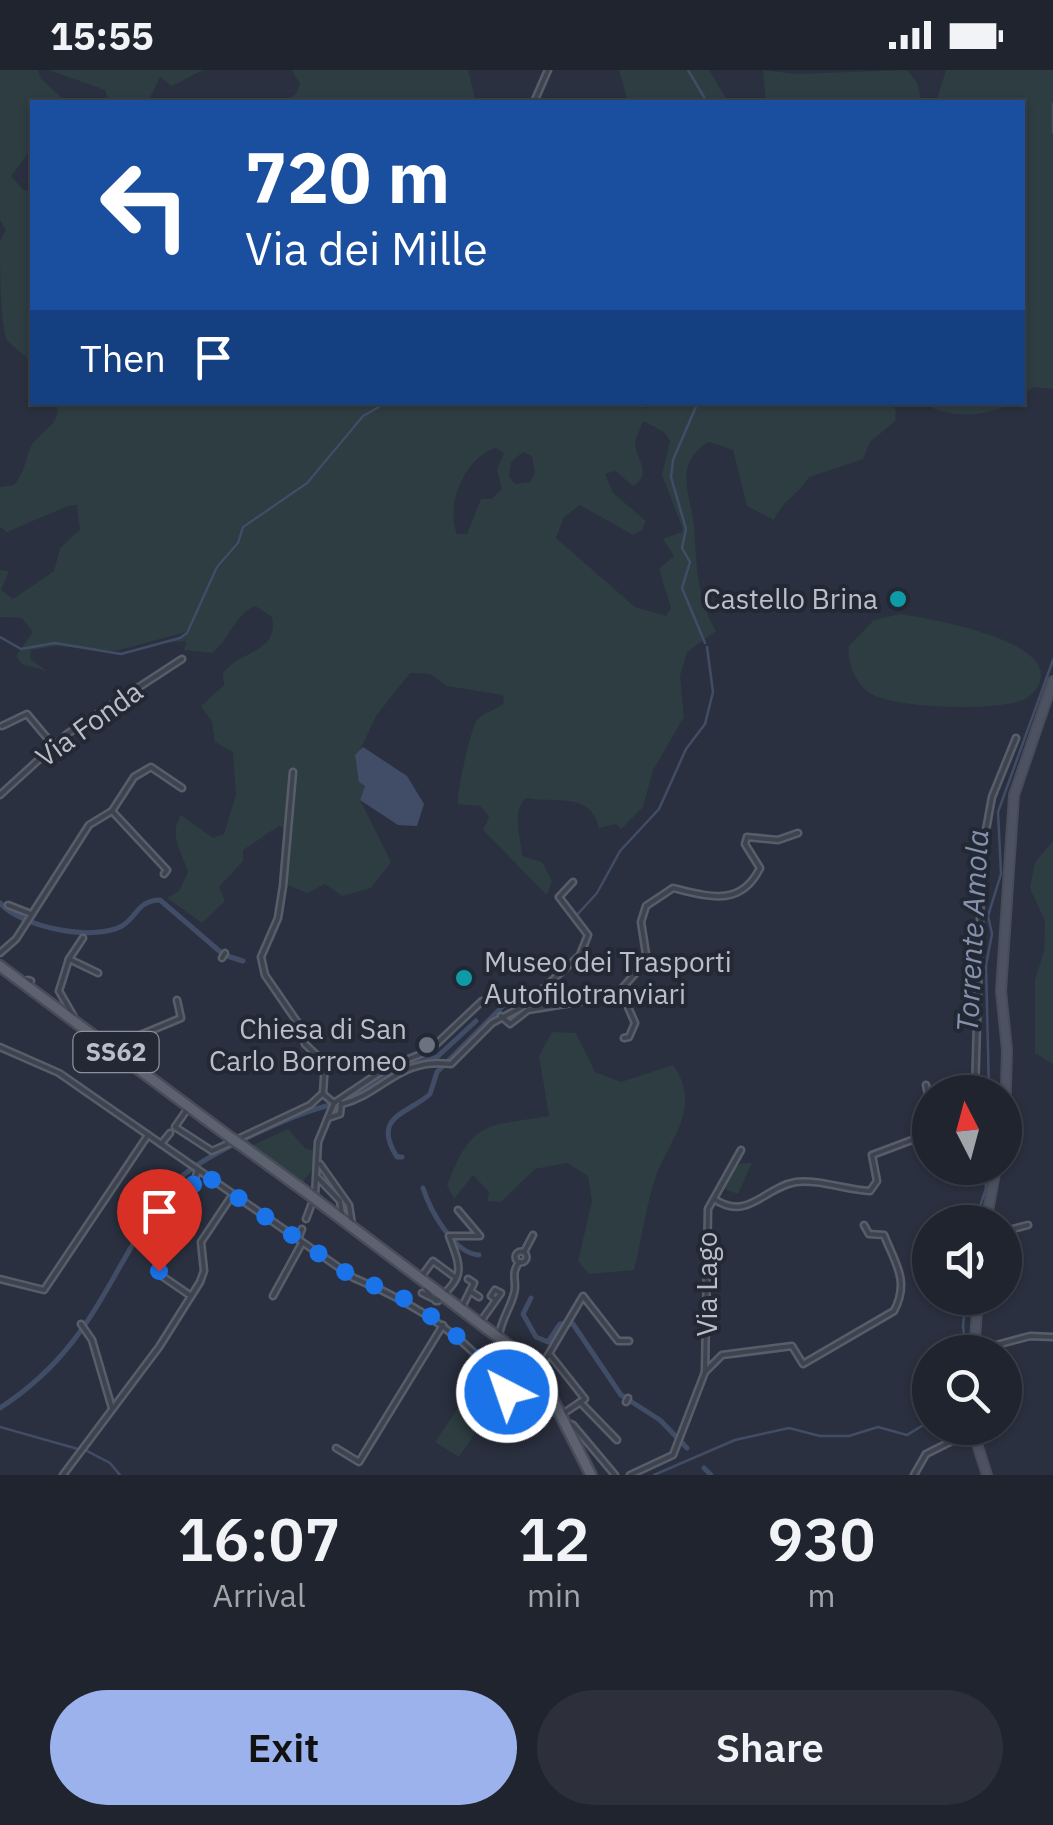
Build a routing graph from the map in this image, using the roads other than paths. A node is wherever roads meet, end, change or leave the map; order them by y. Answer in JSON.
{"nodes":[{"id":1,"x":548,"y":70,"type":"edge"},
{"id":2,"x":535,"y":100,"type":"edge"},
{"id":3,"x":182,"y":659,"type":"dead end"},
{"id":4,"x":1053,"y":681,"type":"edge"},
{"id":5,"x":2,"y":726,"type":"edge"},
{"id":6,"x":1016,"y":738,"type":"dead end"},
{"id":7,"x":53,"y":745,"type":"junction"},
{"id":8,"x":294,"y":772,"type":"dead end"},
{"id":9,"x":182,"y":788,"type":"dead end"},
{"id":10,"x":0,"y":795,"type":"edge"},
{"id":11,"x":112,"y":811,"type":"junction"},
{"id":12,"x":798,"y":832,"type":"dead end"},
{"id":13,"x":164,"y":874,"type":"dead end"},
{"id":14,"x":573,"y":882,"type":"dead end"},
{"id":15,"x":8,"y":905,"type":"dead end"},
{"id":16,"x":30,"y":917,"type":"junction"},
{"id":17,"x":83,"y":938,"type":"dead end"},
{"id":18,"x":1,"y":950,"type":"edge"},
{"id":19,"x":69,"y":958,"type":"junction"},
{"id":20,"x":0,"y":966,"type":"edge"},
{"id":21,"x":98,"y":972,"type":"dead end"},
{"id":22,"x":621,"y":991,"type":"junction"},
{"id":23,"x":176,"y":1000,"type":"dead end"},
{"id":24,"x":482,"y":1001,"type":"dead end"},
{"id":25,"x":501,"y":1016,"type":"junction"},
{"id":26,"x":75,"y":1022,"type":"junction"},
{"id":27,"x":624,"y":1038,"type":"dead end"},
{"id":28,"x":108,"y":1046,"type":"junction"},
{"id":29,"x":0,"y":1048,"type":"edge"},
{"id":30,"x":975,"y":1075,"type":"edge"},
{"id":31,"x":1006,"y":1075,"type":"edge"},
{"id":32,"x":323,"y":1094,"type":"junction"},
{"id":33,"x":338,"y":1102,"type":"junction"},
{"id":34,"x":186,"y":1112,"type":"dead end"},
{"id":35,"x":328,"y":1118,"type":"junction"},
{"id":36,"x":170,"y":1134,"type":"dead end"},
{"id":37,"x":148,"y":1135,"type":"junction"},
{"id":38,"x":912,"y":1140,"type":"edge"},
{"id":39,"x":236,"y":1142,"type":"junction"},
{"id":40,"x":161,"y":1144,"type":"junction"},
{"id":41,"x":741,"y":1150,"type":"dead end"},
{"id":42,"x":317,"y":1160,"type":"junction"},
{"id":43,"x":195,"y":1168,"type":"junction"},
{"id":44,"x":326,"y":1176,"type":"junction"},
{"id":45,"x":318,"y":1177,"type":"junction"},
{"id":46,"x":332,"y":1193,"type":"junction"},
{"id":47,"x":233,"y":1194,"type":"junction"},
{"id":48,"x":315,"y":1198,"type":"junction"},
{"id":49,"x":714,"y":1199,"type":"junction"},
{"id":50,"x":351,"y":1210,"type":"junction"},
{"id":51,"x":458,"y":1210,"type":"dead end"},
{"id":52,"x":339,"y":1213,"type":"junction"},
{"id":53,"x":306,"y":1219,"type":"dead end"},
{"id":54,"x":864,"y":1224,"type":"dead end"},
{"id":55,"x":1028,"y":1225,"type":"dead end"},
{"id":56,"x":352,"y":1226,"type":"junction"},
{"id":57,"x":1022,"y":1227,"type":"edge"},
{"id":58,"x":302,"y":1229,"type":"dead end"},
{"id":59,"x":533,"y":1235,"type":"dead end"},
{"id":60,"x":300,"y":1241,"type":"junction"},
{"id":61,"x":456,"y":1278,"type":"junction"},
{"id":62,"x":0,"y":1279,"type":"edge"},
{"id":63,"x":468,"y":1279,"type":"dead end"},
{"id":64,"x":478,"y":1281,"type":"dead end"},
{"id":65,"x":470,"y":1290,"type":"junction"},
{"id":66,"x":433,"y":1295,"type":"junction"},
{"id":67,"x":191,"y":1296,"type":"junction"},
{"id":68,"x":272,"y":1296,"type":"dead end"},
{"id":69,"x":478,"y":1296,"type":"dead end"},
{"id":70,"x":496,"y":1300,"type":"dead end"},
{"id":71,"x":462,"y":1307,"type":"junction"},
{"id":72,"x":481,"y":1322,"type":"junction"},
{"id":73,"x":443,"y":1324,"type":"junction"},
{"id":74,"x":83,"y":1326,"type":"dead end"},
{"id":75,"x":1053,"y":1337,"type":"edge"},
{"id":76,"x":499,"y":1338,"type":"junction"},
{"id":77,"x":1022,"y":1338,"type":"edge"},
{"id":78,"x":629,"y":1342,"type":"dead end"},
{"id":79,"x":550,"y":1356,"type":"junction"},
{"id":80,"x":706,"y":1372,"type":"junction"},
{"id":81,"x":534,"y":1376,"type":"junction"},
{"id":82,"x":522,"y":1383,"type":"junction"},
{"id":83,"x":580,"y":1402,"type":"junction"},
{"id":84,"x":112,"y":1408,"type":"junction"},
{"id":85,"x":563,"y":1418,"type":"junction"},
{"id":86,"x":617,"y":1440,"type":"dead end"},
{"id":87,"x":943,"y":1445,"type":"edge"},
{"id":88,"x":977,"y":1445,"type":"edge"},
{"id":89,"x":336,"y":1448,"type":"dead end"},
{"id":90,"x":582,"y":1467,"type":"dead end"},
{"id":91,"x":63,"y":1475,"type":"edge"},
{"id":92,"x":592,"y":1475,"type":"edge"},
{"id":93,"x":615,"y":1475,"type":"edge"},
{"id":94,"x":630,"y":1475,"type":"edge"},
{"id":95,"x":914,"y":1475,"type":"edge"},
{"id":96,"x":987,"y":1475,"type":"edge"}],
"edges":[{"from":1,"to":2,"type":"street"},
{"from":3,"to":7,"type":"street","name":"Via Fonda"},
{"from":4,"to":31,"type":"street"},
{"from":5,"to":7,"type":"street"},
{"from":6,"to":30,"type":"street"},
{"from":7,"to":10,"type":"street","name":"Via Fonda"},
{"from":8,"to":32,"type":"street"},
{"from":9,"to":11,"type":"street"},
{"from":11,"to":13,"type":"street"},
{"from":11,"to":16,"type":"street"},
{"from":12,"to":22,"type":"street"},
{"from":14,"to":25,"type":"street"},
{"from":15,"to":16,"type":"street"},
{"from":16,"to":18,"type":"street"},
{"from":17,"to":19,"type":"street"},
{"from":19,"to":21,"type":"street"},
{"from":19,"to":26,"type":"street"},
{"from":20,"to":26,"type":"main road","number":"SS62"},
{"from":22,"to":25,"type":"street"},
{"from":22,"to":27,"type":"street"},
{"from":23,"to":28,"type":"street"},
{"from":24,"to":33,"type":"street"},
{"from":25,"to":33,"type":"street"},
{"from":26,"to":28,"type":"main road","number":"SS62"},
{"from":28,"to":39,"type":"main road","number":"SS62"},
{"from":29,"to":37,"type":"street"},
{"from":32,"to":33,"type":"street"},
{"from":32,"to":39,"type":"street"},
{"from":33,"to":35,"type":"street"},
{"from":33,"to":35,"type":"street"},
{"from":34,"to":39,"type":"street"},
{"from":35,"to":42,"type":"street"},
{"from":36,"to":40,"type":"street"},
{"from":37,"to":40,"type":"street"},
{"from":37,"to":62,"type":"street"},
{"from":38,"to":49,"type":"street","name":"Via Lago"},
{"from":39,"to":48,"type":"main road","number":"SS62"},
{"from":40,"to":43,"type":"street"},
{"from":41,"to":49,"type":"street","name":"Via Lago"},
{"from":42,"to":44,"type":"street"},
{"from":42,"to":45,"type":"street"},
{"from":43,"to":47,"type":"street"},
{"from":43,"to":67,"type":"street"},
{"from":44,"to":45,"type":"street"},
{"from":44,"to":50,"type":"street"},
{"from":45,"to":46,"type":"street"},
{"from":45,"to":48,"type":"street"},
{"from":46,"to":48,"type":"street"},
{"from":46,"to":52,"type":"street"},
{"from":47,"to":60,"type":"street"},
{"from":47,"to":67,"type":"street"},
{"from":48,"to":52,"type":"main road","number":"SS62"},
{"from":48,"to":53,"type":"street"},
{"from":49,"to":80,"type":"street","name":"Via Lago"},
{"from":50,"to":52,"type":"street"},
{"from":50,"to":56,"type":"street"},
{"from":51,"to":61,"type":"street"},
{"from":52,"to":56,"type":"main road","number":"SS62"},
{"from":54,"to":80,"type":"street","name":"Via Lago"},
{"from":55,"to":57,"type":"street"},
{"from":56,"to":66,"type":"main road","number":"SS62"},
{"from":58,"to":60,"type":"street"},
{"from":59,"to":76,"type":"street"},
{"from":60,"to":68,"type":"street"},
{"from":60,"to":73,"type":"street"},
{"from":61,"to":66,"type":"street"},
{"from":61,"to":66,"type":"street"},
{"from":63,"to":65,"type":"street"},
{"from":64,"to":65,"type":"street"},
{"from":65,"to":69,"type":"street"},
{"from":65,"to":71,"type":"street"},
{"from":66,"to":71,"type":"main road","number":"SS62"},
{"from":67,"to":84,"type":"street"},
{"from":70,"to":72,"type":"street"},
{"from":71,"to":72,"type":"main road","number":"SS62"},
{"from":72,"to":76,"type":"main road","number":"SS62"},
{"from":73,"to":82,"type":"street"},
{"from":73,"to":89,"type":"street"},
{"from":74,"to":84,"type":"street"},
{"from":75,"to":77,"type":"street"},
{"from":76,"to":81,"type":"main road","number":"SS62"},
{"from":78,"to":79,"type":"street"},
{"from":79,"to":81,"type":"street"},
{"from":79,"to":83,"type":"street"},
{"from":80,"to":94,"type":"street","name":"Via Lago"},
{"from":81,"to":82,"type":"main road"},
{"from":81,"to":85,"type":"main road","number":"SS62"},
{"from":82,"to":90,"type":"street"},
{"from":83,"to":85,"type":"street"},
{"from":83,"to":86,"type":"street"},
{"from":84,"to":91,"type":"street"},
{"from":85,"to":92,"type":"main road","number":"SS62"},
{"from":85,"to":93,"type":"street"},
{"from":87,"to":95,"type":"street"},
{"from":88,"to":96,"type":"street"}]}
